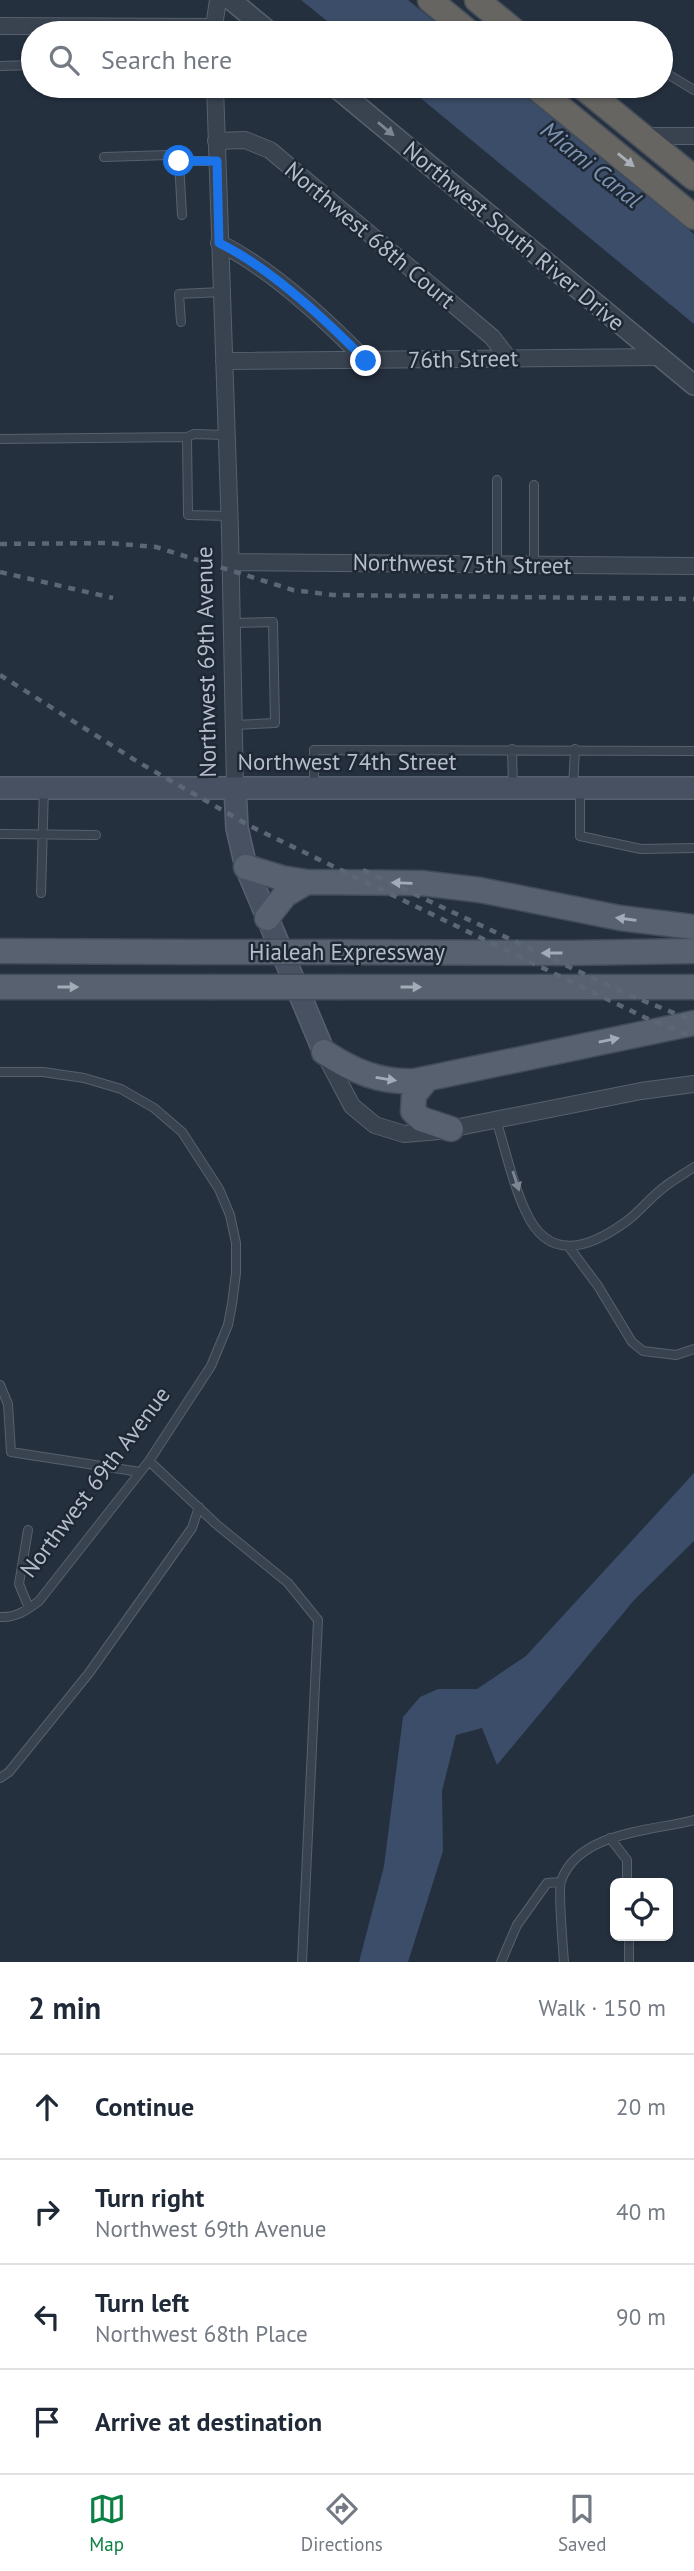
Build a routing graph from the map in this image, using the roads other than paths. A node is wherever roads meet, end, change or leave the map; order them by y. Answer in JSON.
{"nodes":[{"id":1,"x":218,"y":0,"type":"edge"},
{"id":2,"x":231,"y":0,"type":"edge"},
{"id":3,"x":430,"y":0,"type":"edge"},
{"id":4,"x":477,"y":0,"type":"edge"},
{"id":5,"x":214,"y":21,"type":"edge"},
{"id":6,"x":256,"y":21,"type":"edge"},
{"id":7,"x":455,"y":21,"type":"edge"},
{"id":8,"x":502,"y":21,"type":"edge"},
{"id":9,"x":0,"y":26,"type":"edge"},
{"id":10,"x":21,"y":26,"type":"edge"},
{"id":11,"x":21,"y":65,"type":"edge"},
{"id":12,"x":0,"y":66,"type":"edge"},
{"id":13,"x":673,"y":77,"type":"edge"},
{"id":14,"x":694,"y":90,"type":"edge"},
{"id":15,"x":215,"y":98,"type":"edge"},
{"id":16,"x":348,"y":98,"type":"edge"},
{"id":17,"x":549,"y":98,"type":"edge"},
{"id":18,"x":596,"y":98,"type":"edge"},
{"id":19,"x":573,"y":117,"type":"junction"},
{"id":20,"x":643,"y":136,"type":"junction"},
{"id":21,"x":694,"y":136,"type":"edge"},
{"id":22,"x":216,"y":141,"type":"junction"},
{"id":23,"x":104,"y":157,"type":"dead end"},
{"id":24,"x":179,"y":161,"type":"junction"},
{"id":25,"x":217,"y":161,"type":"junction"},
{"id":26,"x":694,"y":178,"type":"edge"},
{"id":27,"x":182,"y":215,"type":"dead end"},
{"id":28,"x":694,"y":217,"type":"edge"},
{"id":29,"x":219,"y":243,"type":"junction"},
{"id":30,"x":221,"y":292,"type":"junction"},
{"id":31,"x":181,"y":322,"type":"dead end"},
{"id":32,"x":660,"y":357,"type":"junction"},
{"id":33,"x":509,"y":359,"type":"junction"},
{"id":34,"x":224,"y":361,"type":"junction"},
{"id":35,"x":366,"y":361,"type":"junction"},
{"id":36,"x":694,"y":385,"type":"edge"},
{"id":37,"x":226,"y":435,"type":"junction"},
{"id":38,"x":187,"y":437,"type":"junction"},
{"id":39,"x":0,"y":439,"type":"edge"},
{"id":40,"x":497,"y":481,"type":"dead end"},
{"id":41,"x":534,"y":485,"type":"dead end"},
{"id":42,"x":229,"y":516,"type":"junction"},
{"id":43,"x":230,"y":562,"type":"junction"},
{"id":44,"x":497,"y":565,"type":"junction"},
{"id":45,"x":534,"y":566,"type":"junction"},
{"id":46,"x":694,"y":566,"type":"edge"},
{"id":47,"x":232,"y":623,"type":"junction"},
{"id":48,"x":235,"y":725,"type":"junction"},
{"id":49,"x":512,"y":750,"type":"junction"},
{"id":50,"x":575,"y":750,"type":"junction"},
{"id":51,"x":694,"y":751,"type":"edge"},
{"id":52,"x":0,"y":788,"type":"edge"},
{"id":53,"x":44,"y":788,"type":"junction"},
{"id":54,"x":235,"y":788,"type":"junction"},
{"id":55,"x":314,"y":788,"type":"junction"},
{"id":56,"x":513,"y":788,"type":"junction"},
{"id":57,"x":577,"y":788,"type":"junction"},
{"id":58,"x":694,"y":788,"type":"edge"},
{"id":59,"x":0,"y":834,"type":"edge"},
{"id":60,"x":43,"y":834,"type":"junction"},
{"id":61,"x":96,"y":835,"type":"dead end"},
{"id":62,"x":694,"y":848,"type":"edge"},
{"id":63,"x":246,"y":867,"type":"junction"},
{"id":64,"x":307,"y":882,"type":"junction"},
{"id":65,"x":41,"y":893,"type":"dead end"},
{"id":66,"x":267,"y":918,"type":"junction"},
{"id":67,"x":694,"y":927,"type":"edge"},
{"id":68,"x":0,"y":951,"type":"edge"},
{"id":69,"x":694,"y":951,"type":"edge"},
{"id":70,"x":0,"y":987,"type":"edge"},
{"id":71,"x":694,"y":987,"type":"edge"},
{"id":72,"x":694,"y":1023,"type":"edge"},
{"id":73,"x":324,"y":1052,"type":"junction"},
{"id":74,"x":0,"y":1072,"type":"edge"},
{"id":75,"x":427,"y":1079,"type":"junction"},
{"id":76,"x":694,"y":1084,"type":"edge"},
{"id":77,"x":496,"y":1120,"type":"junction"},
{"id":78,"x":451,"y":1129,"type":"junction"},
{"id":79,"x":694,"y":1167,"type":"edge"},
{"id":80,"x":569,"y":1247,"type":"junction"},
{"id":81,"x":694,"y":1349,"type":"edge"},
{"id":82,"x":0,"y":1385,"type":"edge"},
{"id":83,"x":149,"y":1461,"type":"junction"},
{"id":84,"x":140,"y":1472,"type":"junction"},
{"id":85,"x":199,"y":1507,"type":"junction"},
{"id":86,"x":28,"y":1530,"type":"dead end"},
{"id":87,"x":29,"y":1608,"type":"junction"},
{"id":88,"x":4,"y":1617,"type":"edge"},
{"id":89,"x":0,"y":1778,"type":"edge"},
{"id":90,"x":694,"y":1819,"type":"edge"},
{"id":91,"x":610,"y":1838,"type":"junction"},
{"id":92,"x":627,"y":1878,"type":"edge"},
{"id":93,"x":560,"y":1882,"type":"junction"},
{"id":94,"x":629,"y":1941,"type":"edge"},
{"id":95,"x":302,"y":1962,"type":"edge"},
{"id":96,"x":501,"y":1962,"type":"edge"},
{"id":97,"x":564,"y":1962,"type":"edge"},
{"id":98,"x":629,"y":1962,"type":"edge"}],
"edges":[{"from":1,"to":5,"type":"street"},
{"from":2,"to":6,"type":"street"},
{"from":3,"to":7,"type":"highway"},
{"from":4,"to":8,"type":"highway"},
{"from":9,"to":10,"type":"street"},
{"from":11,"to":12,"type":"lane"},
{"from":13,"to":14,"type":"lane"},
{"from":15,"to":22,"type":"street","name":"Northwest 69th Avenue"},
{"from":16,"to":32,"type":"street","name":"Northwest South River Drive","one_way":true},
{"from":17,"to":19,"type":"highway"},
{"from":18,"to":20,"type":"highway"},
{"from":19,"to":20,"type":"highway"},
{"from":19,"to":28,"type":"highway","one_way":true},
{"from":20,"to":21,"type":"street"},
{"from":20,"to":26,"type":"highway"},
{"from":22,"to":25,"type":"street","name":"Northwest 69th Avenue"},
{"from":22,"to":33,"type":"street","name":"Northwest 68th Court"},
{"from":23,"to":24,"type":"lane"},
{"from":24,"to":25,"type":"lane"},
{"from":24,"to":27,"type":"lane"},
{"from":25,"to":29,"type":"street","name":"Northwest 69th Avenue"},
{"from":29,"to":30,"type":"street","name":"Northwest 69th Avenue"},
{"from":29,"to":35,"type":"street"},
{"from":30,"to":31,"type":"lane"},
{"from":30,"to":34,"type":"street","name":"Northwest 69th Avenue"},
{"from":32,"to":33,"type":"street","name":"76th Street"},
{"from":32,"to":36,"type":"street","name":"Northwest South River Drive"},
{"from":33,"to":35,"type":"street","name":"76th Street"},
{"from":34,"to":35,"type":"street","name":"76th Street"},
{"from":34,"to":37,"type":"street","name":"Northwest 69th Avenue"},
{"from":37,"to":38,"type":"lane"},
{"from":37,"to":42,"type":"street","name":"Northwest 69th Avenue"},
{"from":38,"to":39,"type":"lane"},
{"from":38,"to":42,"type":"lane"},
{"from":40,"to":44,"type":"lane"},
{"from":41,"to":45,"type":"lane"},
{"from":42,"to":43,"type":"street","name":"Northwest 69th Avenue"},
{"from":43,"to":44,"type":"street","name":"Northwest 75th Street"},
{"from":43,"to":47,"type":"street","name":"Northwest 69th Avenue"},
{"from":44,"to":45,"type":"street","name":"Northwest 75th Street"},
{"from":45,"to":46,"type":"street","name":"Northwest 75th Street"},
{"from":47,"to":48,"type":"street","name":"Northwest 69th Avenue"},
{"from":47,"to":48,"type":"lane"},
{"from":48,"to":54,"type":"street","name":"Northwest 69th Avenue"},
{"from":49,"to":50,"type":"lane"},
{"from":49,"to":55,"type":"lane"},
{"from":49,"to":56,"type":"lane"},
{"from":50,"to":51,"type":"lane"},
{"from":50,"to":57,"type":"lane"},
{"from":52,"to":53,"type":"main road","name":"Northwest 74th Street"},
{"from":53,"to":54,"type":"main road","name":"Northwest 74th Street"},
{"from":53,"to":60,"type":"lane"},
{"from":54,"to":55,"type":"main road","name":"Northwest 74th Street"},
{"from":54,"to":63,"type":"main road","name":"Northwest 69th Avenue"},
{"from":55,"to":56,"type":"main road","name":"Northwest 74th Street"},
{"from":56,"to":57,"type":"main road","name":"Northwest 74th Street"},
{"from":57,"to":58,"type":"main road","name":"Northwest 74th Street"},
{"from":57,"to":62,"type":"lane"},
{"from":59,"to":60,"type":"lane"},
{"from":60,"to":61,"type":"lane"},
{"from":60,"to":65,"type":"lane"},
{"from":63,"to":64,"type":"main road"},
{"from":63,"to":66,"type":"main road","name":"Northwest 69th Avenue"},
{"from":64,"to":66,"type":"main road"},
{"from":67,"to":64,"type":"main road","one_way":true},
{"from":66,"to":73,"type":"main road","name":"Northwest 69th Avenue"},
{"from":69,"to":68,"type":"main road","name":"Hialeah Expressway","one_way":true,"bridge":true},
{"from":70,"to":71,"type":"main road","name":"Hialeah Expressway","one_way":true,"bridge":true},
{"from":75,"to":72,"type":"main road","one_way":true},
{"from":73,"to":75,"type":"main road","one_way":true},
{"from":73,"to":78,"type":"street","name":"Northwest 69th Avenue"},
{"from":74,"to":83,"type":"lane","name":"Northwest 69th Avenue"},
{"from":75,"to":78,"type":"main road"},
{"from":76,"to":77,"type":"street","name":"Northwest 69th Avenue"},
{"from":77,"to":78,"type":"street","name":"Northwest 69th Avenue"},
{"from":77,"to":80,"type":"lane","one_way":true},
{"from":79,"to":80,"type":"lane"},
{"from":80,"to":81,"type":"lane"},
{"from":82,"to":84,"type":"lane"},
{"from":83,"to":84,"type":"lane","name":"Northwest 69th Avenue"},
{"from":83,"to":85,"type":"lane"},
{"from":84,"to":87,"type":"lane","name":"Northwest 69th Avenue"},
{"from":85,"to":89,"type":"lane"},
{"from":85,"to":95,"type":"lane"},
{"from":86,"to":87,"type":"lane"},
{"from":87,"to":88,"type":"lane","name":"Northwest 69th Avenue"},
{"from":90,"to":91,"type":"lane"},
{"from":91,"to":92,"type":"lane"},
{"from":91,"to":93,"type":"lane"},
{"from":93,"to":96,"type":"lane"},
{"from":93,"to":97,"type":"lane"},
{"from":94,"to":98,"type":"lane"}]}
